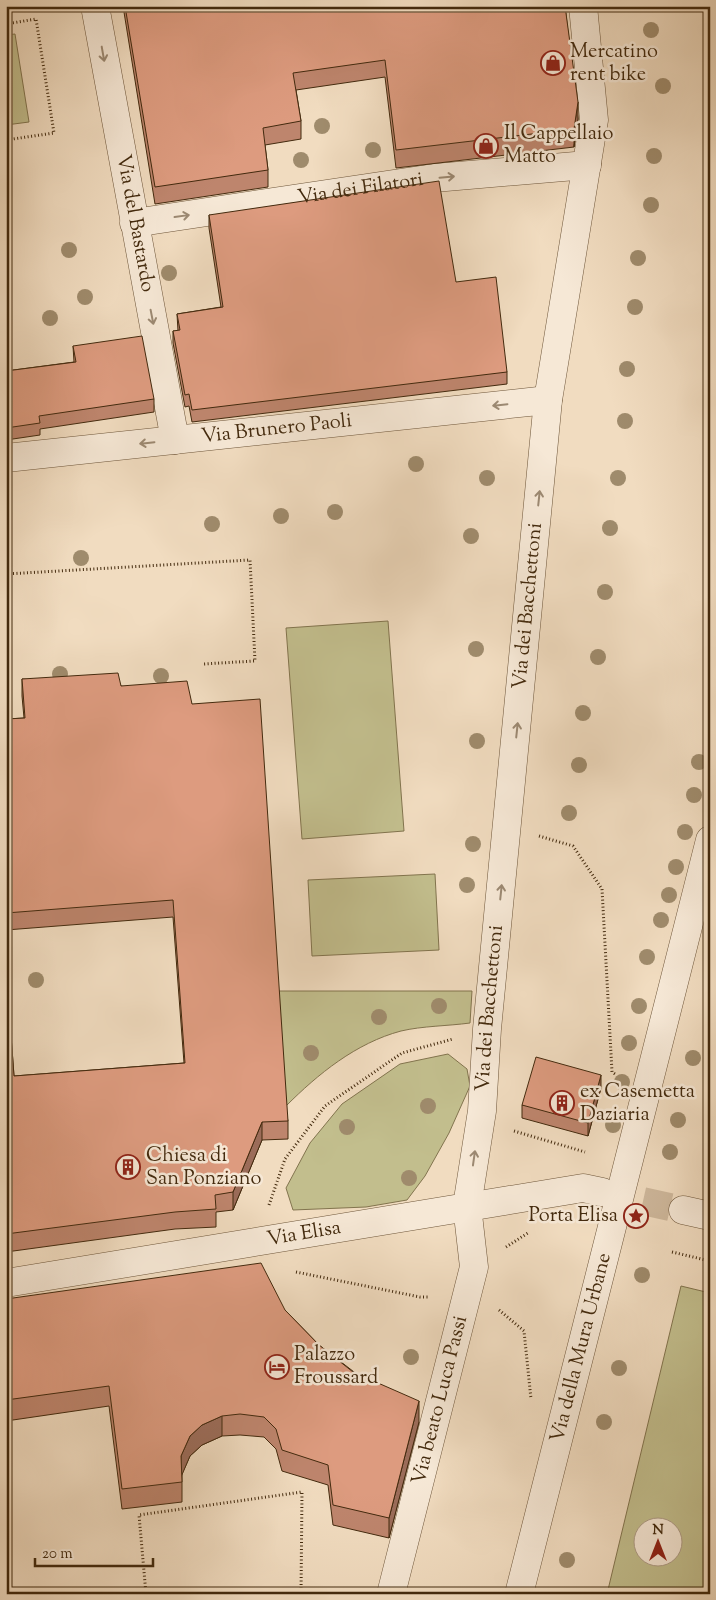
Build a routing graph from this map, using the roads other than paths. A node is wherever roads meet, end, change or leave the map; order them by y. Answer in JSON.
{"nodes":[{"id":1,"x":95,"y":6,"type":"edge"},
{"id":2,"x":583,"y":6,"type":"edge"},
{"id":3,"x":587,"y":165,"type":"junction"},
{"id":4,"x":134,"y":223,"type":"junction"},
{"id":5,"x":548,"y":400,"type":"junction"},
{"id":6,"x":176,"y":440,"type":"junction"},
{"id":7,"x":6,"y":458,"type":"edge"},
{"id":8,"x":710,"y":840,"type":"edge"},
{"id":9,"x":602,"y":1192,"type":"tunnel mouth"},
{"id":10,"x":467,"y":1206,"type":"junction"},
{"id":11,"x":683,"y":1210,"type":"tunnel mouth"},
{"id":12,"x":710,"y":1216,"type":"edge"},
{"id":13,"x":6,"y":1284,"type":"edge"},
{"id":14,"x":391,"y":1594,"type":"edge"},
{"id":15,"x":518,"y":1594,"type":"edge"}],
"edges":[{"from":1,"to":4,"type":"street","name":"Via del Bastardo","one_way":true},
{"from":2,"to":3,"type":"street","name":"Via dei Bacchettoni"},
{"from":4,"to":3,"type":"street","name":"Via dei Filatori","one_way":true},
{"from":3,"to":5,"type":"street","name":"Via dei Bacchettoni"},
{"from":4,"to":6,"type":"street","name":"Via del Bastardo","one_way":true},
{"from":5,"to":6,"type":"street","name":"Via Brunero Paoli","one_way":true},
{"from":10,"to":5,"type":"street","name":"Via dei Bacchettoni","one_way":true},
{"from":6,"to":7,"type":"street","name":"Via Brunero Paoli","one_way":true},
{"from":8,"to":15,"type":"street","name":"Via della Mura Urbane"},
{"from":9,"to":10,"type":"street","name":"Via Elisa"},
{"from":10,"to":13,"type":"street","name":"Via Elisa"},
{"from":10,"to":14,"type":"street","name":"Via beato Luca Passi"},
{"from":11,"to":12,"type":"street"}]}
